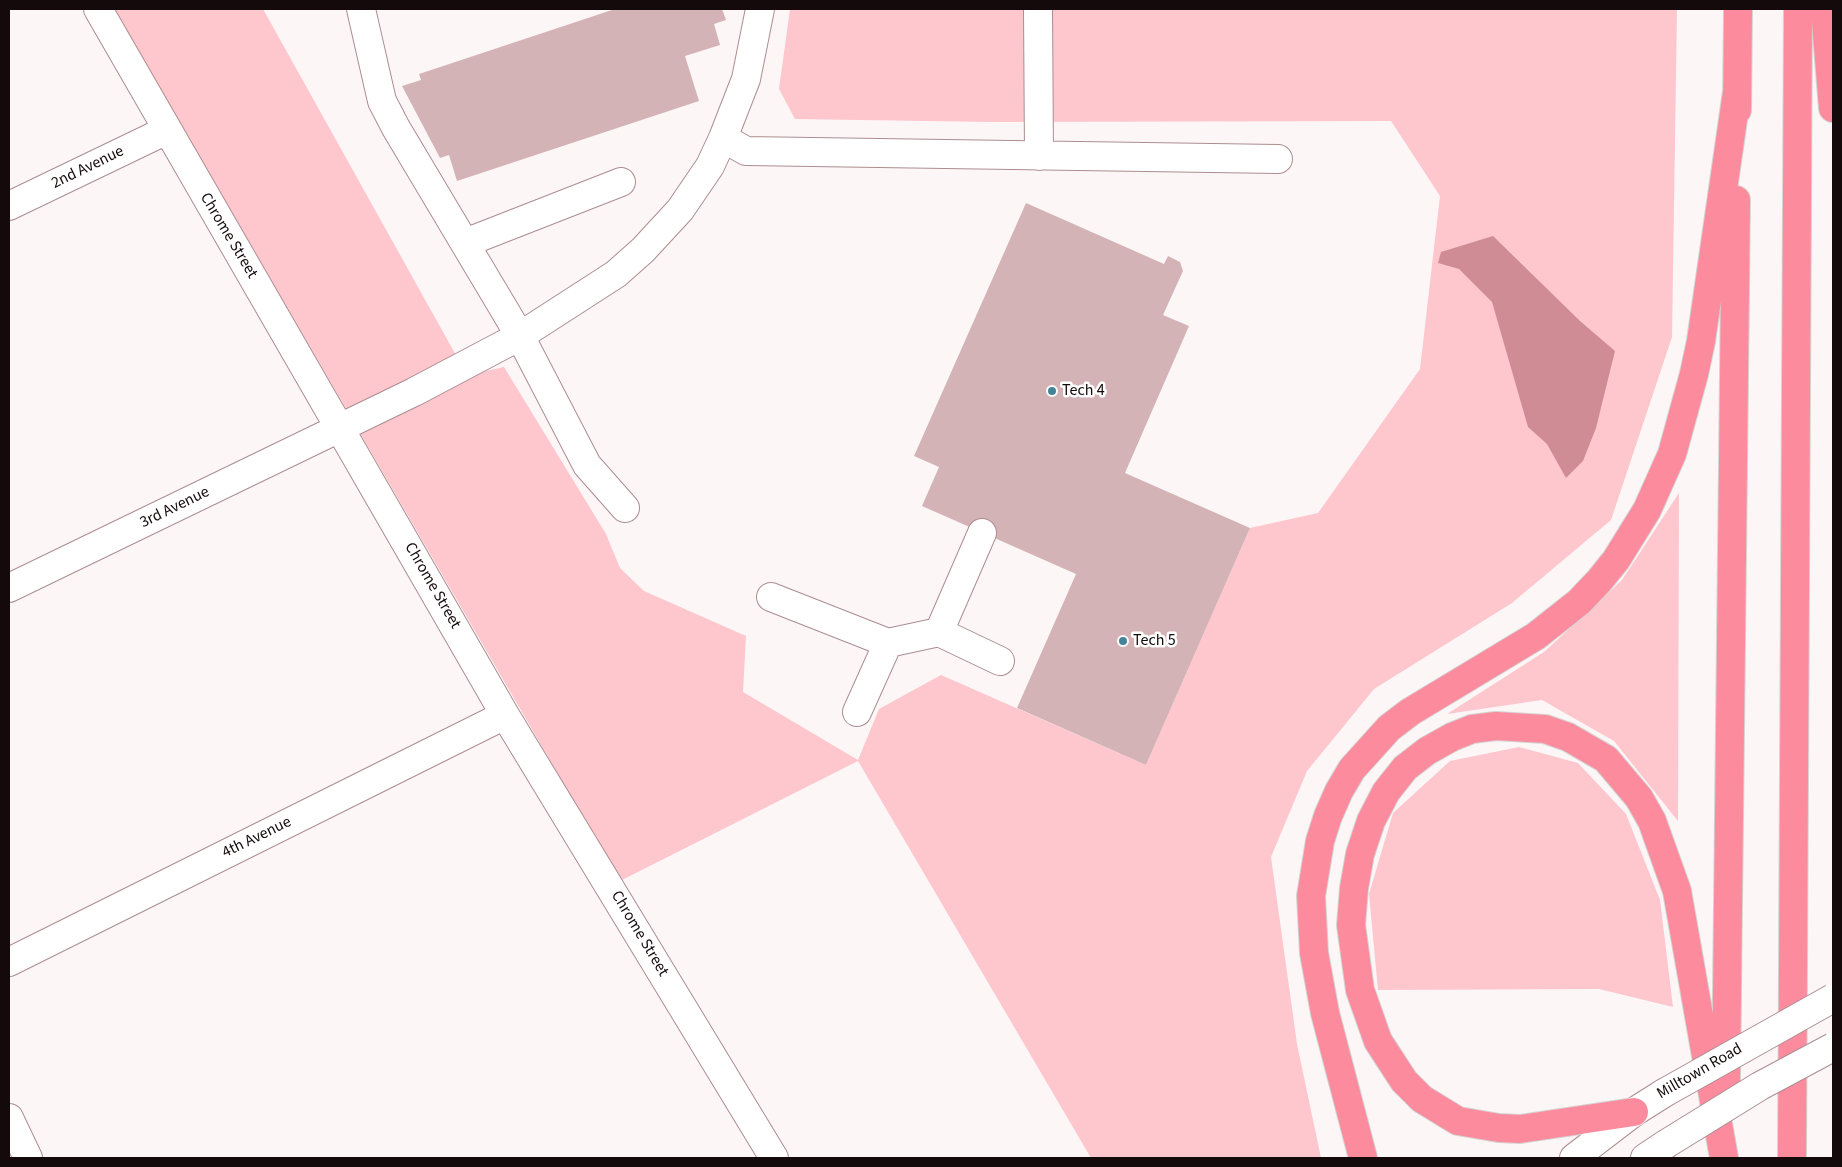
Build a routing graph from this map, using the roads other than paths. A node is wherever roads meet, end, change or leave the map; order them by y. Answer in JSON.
{"nodes":[{"id":1,"x":98,"y":9,"type":"edge"},
{"id":2,"x":361,"y":9,"type":"edge"},
{"id":3,"x":760,"y":9,"type":"edge"},
{"id":4,"x":1038,"y":9,"type":"edge"},
{"id":5,"x":1738,"y":9,"type":"edge"},
{"id":6,"x":1798,"y":9,"type":"edge"},
{"id":7,"x":1825,"y":9,"type":"edge"},
{"id":8,"x":1737,"y":92,"type":"junction"},
{"id":9,"x":1833,"y":108,"type":"edge"},
{"id":10,"x":167,"y":130,"type":"junction"},
{"id":11,"x":723,"y":138,"type":"junction"},
{"id":12,"x":1039,"y":156,"type":"junction"},
{"id":13,"x":1278,"y":160,"type":"dead end"},
{"id":14,"x":621,"y":182,"type":"dead end"},
{"id":15,"x":9,"y":206,"type":"edge"},
{"id":16,"x":465,"y":243,"type":"junction"},
{"id":17,"x":520,"y":336,"type":"junction"},
{"id":18,"x":341,"y":428,"type":"junction"},
{"id":19,"x":625,"y":508,"type":"dead end"},
{"id":20,"x":982,"y":533,"type":"dead end"},
{"id":21,"x":9,"y":588,"type":"edge"},
{"id":22,"x":772,"y":597,"type":"dead end"},
{"id":23,"x":939,"y":632,"type":"junction"},
{"id":24,"x":888,"y":643,"type":"junction"},
{"id":25,"x":1000,"y":661,"type":"dead end"},
{"id":26,"x":857,"y":712,"type":"dead end"},
{"id":27,"x":505,"y":715,"type":"junction"},
{"id":28,"x":9,"y":962,"type":"edge"},
{"id":29,"x":1833,"y":998,"type":"edge"},
{"id":30,"x":1833,"y":1048,"type":"edge"},
{"id":31,"x":1634,"y":1112,"type":"junction"},
{"id":32,"x":9,"y":1118,"type":"edge"},
{"id":33,"x":1655,"y":1151,"type":"edge"},
{"id":34,"x":28,"y":1158,"type":"edge"},
{"id":35,"x":774,"y":1158,"type":"edge"},
{"id":36,"x":1363,"y":1158,"type":"edge"},
{"id":37,"x":1574,"y":1158,"type":"edge"},
{"id":38,"x":1725,"y":1158,"type":"edge"},
{"id":39,"x":1792,"y":1158,"type":"edge"}],
"edges":[{"from":1,"to":10,"type":"street","name":"Chrome Street"},
{"from":2,"to":16,"type":"street"},
{"from":3,"to":11,"type":"street","name":"3rd Avenue"},
{"from":4,"to":12,"type":"street"},
{"from":5,"to":8,"type":"highway"},
{"from":6,"to":39,"type":"highway"},
{"from":7,"to":9,"type":"highway"},
{"from":8,"to":36,"type":"highway"},
{"from":8,"to":38,"type":"highway"},
{"from":10,"to":15,"type":"street","name":"2nd Avenue"},
{"from":10,"to":18,"type":"street","name":"Chrome Street"},
{"from":11,"to":12,"type":"street"},
{"from":11,"to":17,"type":"street","name":"3rd Avenue"},
{"from":12,"to":13,"type":"street"},
{"from":14,"to":16,"type":"street"},
{"from":16,"to":17,"type":"street"},
{"from":17,"to":18,"type":"street","name":"3rd Avenue"},
{"from":17,"to":19,"type":"street"},
{"from":18,"to":21,"type":"street","name":"3rd Avenue"},
{"from":18,"to":27,"type":"street","name":"Chrome Street"},
{"from":20,"to":23,"type":"street"},
{"from":22,"to":24,"type":"street"},
{"from":23,"to":24,"type":"street"},
{"from":23,"to":25,"type":"street"},
{"from":24,"to":26,"type":"street"},
{"from":27,"to":28,"type":"street","name":"4th Avenue"},
{"from":27,"to":35,"type":"street","name":"Chrome Street"},
{"from":29,"to":31,"type":"street","name":"Milltown Road","bridge":true},
{"from":30,"to":33,"type":"street","bridge":true},
{"from":31,"to":37,"type":"street","name":"Milltown Road"},
{"from":31,"to":38,"type":"highway"},
{"from":32,"to":34,"type":"street"}]}
